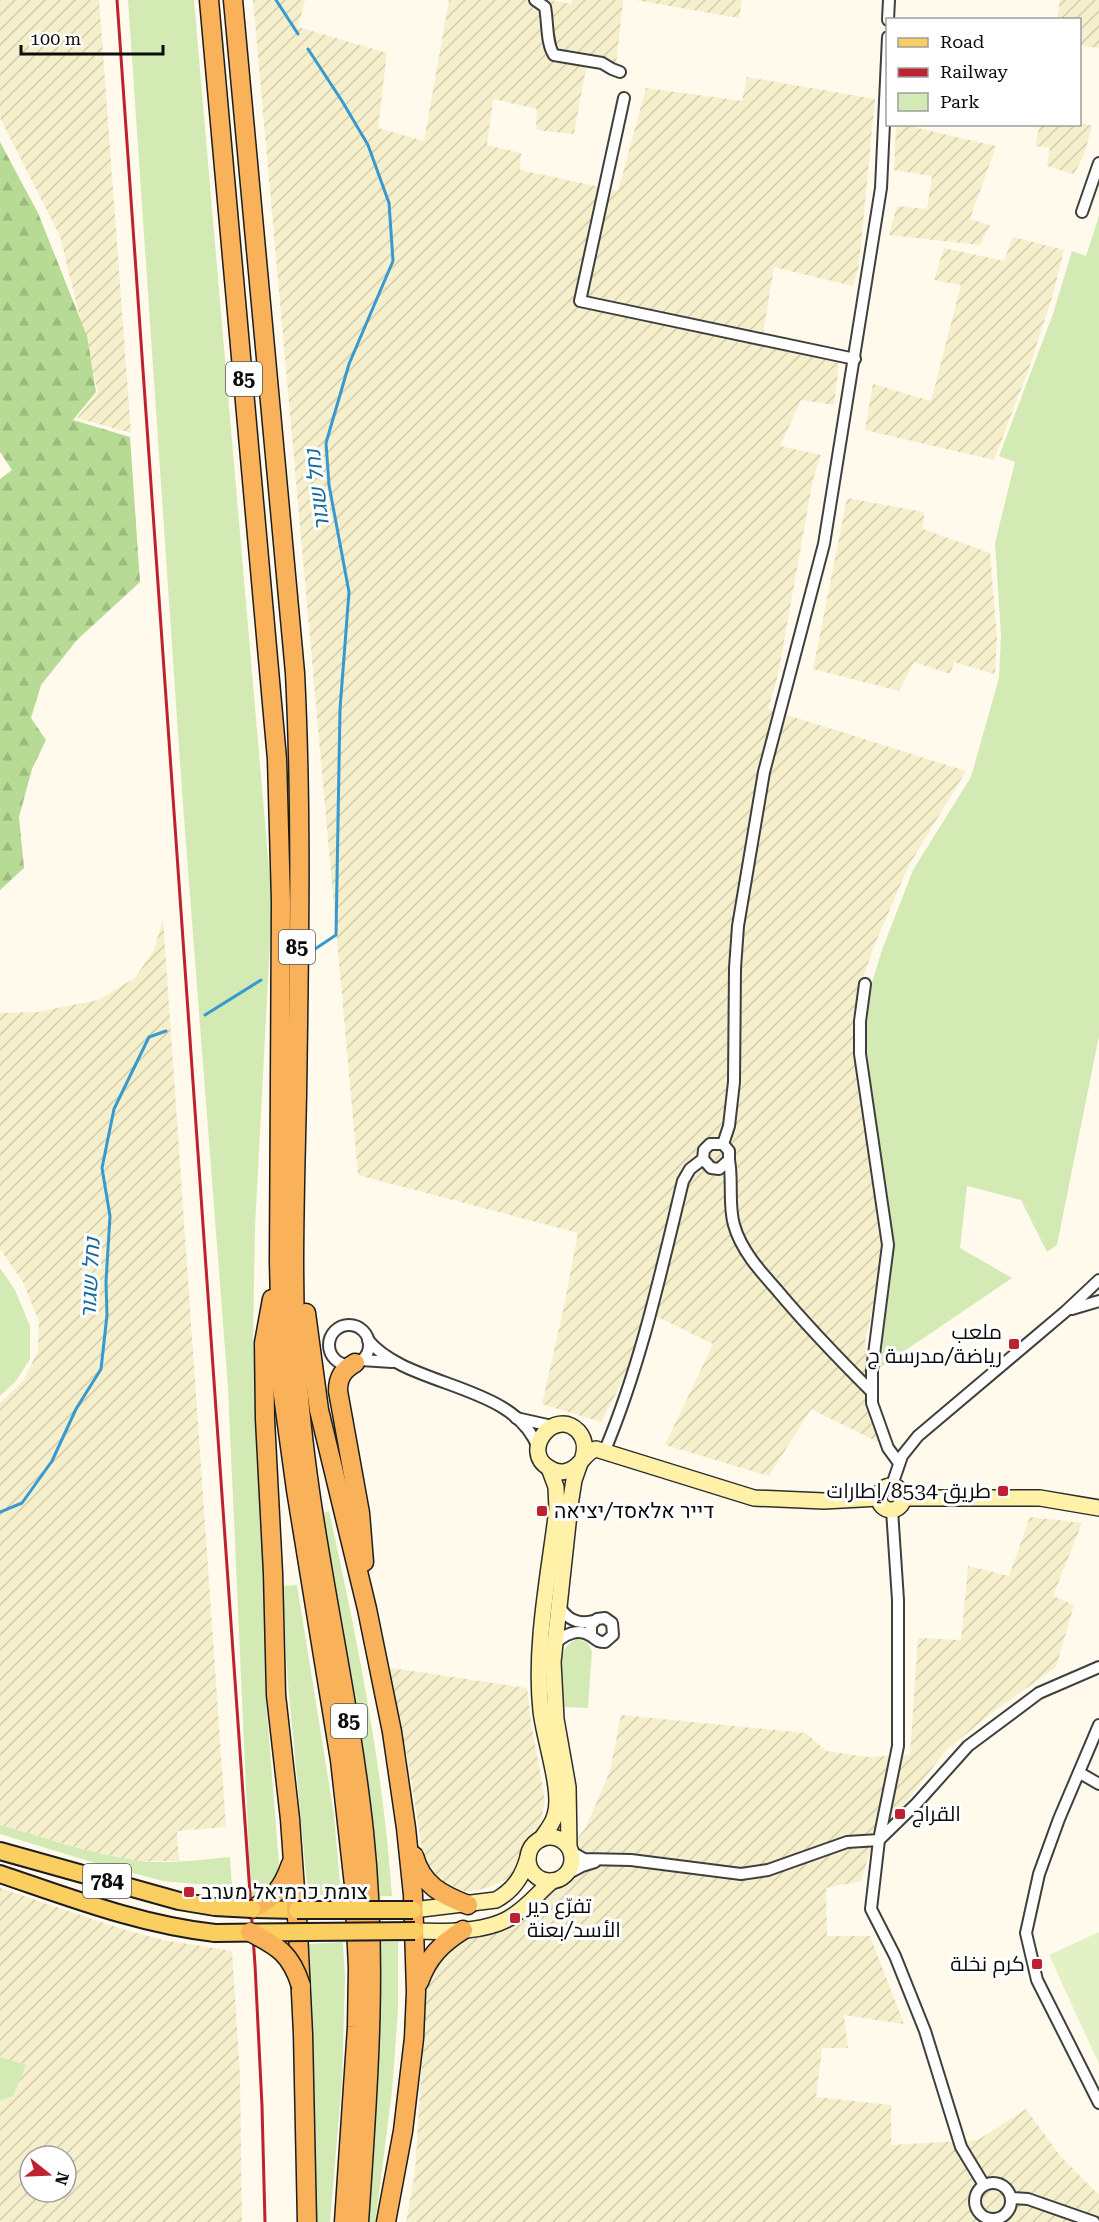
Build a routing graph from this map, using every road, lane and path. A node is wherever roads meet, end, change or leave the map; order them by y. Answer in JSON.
{"nodes":[{"id":1,"x":209,"y":0,"type":"edge"},
{"id":2,"x":233,"y":0,"type":"edge"},
{"id":3,"x":535,"y":0,"type":"edge"},
{"id":4,"x":889,"y":0,"type":"edge"},
{"id":5,"x":888,"y":18,"type":"edge"},
{"id":6,"x":621,"y":72,"type":"dead end"},
{"id":7,"x":886,"y":75,"type":"edge"},
{"id":8,"x":624,"y":98,"type":"dead end"},
{"id":9,"x":1099,"y":163,"type":"edge"},
{"id":10,"x":1082,"y":212,"type":"dead end"},
{"id":11,"x":855,"y":359,"type":"junction"},
{"id":12,"x":865,"y":984,"type":"dead end"},
{"id":13,"x":723,"y":1144,"type":"junction"},
{"id":14,"x":703,"y":1159,"type":"junction"},
{"id":15,"x":729,"y":1160,"type":"junction"},
{"id":16,"x":294,"y":1222,"type":"junction"},
{"id":17,"x":279,"y":1261,"type":"junction"},
{"id":18,"x":1099,"y":1280,"type":"edge"},
{"id":19,"x":1099,"y":1301,"type":"edge"},
{"id":20,"x":1066,"y":1311,"type":"junction"},
{"id":21,"x":368,"y":1340,"type":"junction"},
{"id":22,"x":358,"y":1362,"type":"junction"},
{"id":23,"x":401,"y":1364,"type":"junction"},
{"id":24,"x":872,"y":1392,"type":"junction"},
{"id":25,"x":516,"y":1418,"type":"junction"},
{"id":26,"x":552,"y":1426,"type":"junction"},
{"id":27,"x":580,"y":1433,"type":"junction"},
{"id":28,"x":607,"y":1447,"type":"junction"},
{"id":29,"x":538,"y":1448,"type":"junction"},
{"id":30,"x":582,"y":1460,"type":"junction"},
{"id":31,"x":899,"y":1463,"type":"junction"},
{"id":32,"x":549,"y":1468,"type":"junction"},
{"id":33,"x":892,"y":1485,"type":"junction"},
{"id":34,"x":879,"y":1498,"type":"junction"},
{"id":35,"x":903,"y":1498,"type":"junction"},
{"id":36,"x":1099,"y":1508,"type":"edge"},
{"id":37,"x":892,"y":1510,"type":"junction"},
{"id":38,"x":559,"y":1606,"type":"junction"},
{"id":39,"x":367,"y":1609,"type":"junction"},
{"id":40,"x":593,"y":1621,"type":"junction"},
{"id":41,"x":591,"y":1636,"type":"junction"},
{"id":42,"x":554,"y":1645,"type":"junction"},
{"id":43,"x":1099,"y":1667,"type":"edge"},
{"id":44,"x":1099,"y":1725,"type":"edge"},
{"id":45,"x":1080,"y":1773,"type":"junction"},
{"id":46,"x":1099,"y":1784,"type":"edge"},
{"id":47,"x":405,"y":1820,"type":"junction"},
{"id":48,"x":541,"y":1839,"type":"junction"},
{"id":49,"x":879,"y":1840,"type":"junction"},
{"id":50,"x":570,"y":1849,"type":"junction"},
{"id":51,"x":0,"y":1851,"type":"edge"},
{"id":52,"x":528,"y":1857,"type":"junction"},
{"id":53,"x":293,"y":1860,"type":"junction"},
{"id":54,"x":604,"y":1860,"type":"junction"},
{"id":55,"x":0,"y":1874,"type":"edge"},
{"id":56,"x":559,"y":1878,"type":"junction"},
{"id":57,"x":468,"y":1905,"type":"junction"},
{"id":58,"x":252,"y":1909,"type":"junction"},
{"id":59,"x":297,"y":1910,"type":"junction"},
{"id":60,"x":413,"y":1910,"type":"junction"},
{"id":61,"x":463,"y":1930,"type":"junction"},
{"id":62,"x":415,"y":1931,"type":"junction"},
{"id":63,"x":250,"y":1932,"type":"junction"},
{"id":64,"x":298,"y":1932,"type":"junction"},
{"id":65,"x":301,"y":1986,"type":"junction"},
{"id":66,"x":416,"y":1992,"type":"junction"},
{"id":67,"x":1099,"y":2103,"type":"edge"},
{"id":68,"x":984,"y":2185,"type":"junction"},
{"id":69,"x":1011,"y":2198,"type":"junction"},
{"id":70,"x":1006,"y":2219,"type":"edge"},
{"id":71,"x":307,"y":2222,"type":"edge"},
{"id":72,"x":344,"y":2222,"type":"edge"},
{"id":73,"x":359,"y":2222,"type":"edge"},
{"id":74,"x":386,"y":2222,"type":"edge"},
{"id":75,"x":1094,"y":2222,"type":"edge"}],
"edges":[{"from":1,"to":17,"type":"highway","number":"85"},
{"from":2,"to":16,"type":"highway","number":"85"},
{"from":3,"to":6,"type":"street"},
{"from":4,"to":5,"type":"street"},
{"from":7,"to":11,"type":"street"},
{"from":8,"to":11,"type":"street"},
{"from":9,"to":10,"type":"street"},
{"from":11,"to":13,"type":"street"},
{"from":12,"to":24,"type":"street"},
{"from":13,"to":14,"type":"street"},
{"from":13,"to":15,"type":"street"},
{"from":14,"to":15,"type":"street"},
{"from":14,"to":28,"type":"street"},
{"from":15,"to":24,"type":"street"},
{"from":16,"to":39,"type":"highway"},
{"from":16,"to":73,"type":"highway","number":"85"},
{"from":17,"to":53,"type":"highway"},
{"from":17,"to":72,"type":"highway","number":"85"},
{"from":18,"to":20,"type":"street"},
{"from":19,"to":20,"type":"street"},
{"from":20,"to":31,"type":"street"},
{"from":21,"to":22,"type":"street"},
{"from":21,"to":22,"type":"street"},
{"from":21,"to":23,"type":"street"},
{"from":22,"to":23,"type":"street"},
{"from":22,"to":39,"type":"highway"},
{"from":23,"to":25,"type":"street"},
{"from":24,"to":31,"type":"street"},
{"from":25,"to":26,"type":"street"},
{"from":25,"to":29,"type":"street"},
{"from":26,"to":27,"type":"main road"},
{"from":26,"to":29,"type":"main road"},
{"from":27,"to":28,"type":"main road"},
{"from":27,"to":30,"type":"main road"},
{"from":28,"to":30,"type":"main road"},
{"from":28,"to":34,"type":"main road"},
{"from":29,"to":32,"type":"main road"},
{"from":30,"to":32,"type":"main road"},
{"from":30,"to":38,"type":"main road"},
{"from":31,"to":33,"type":"street"},
{"from":32,"to":48,"type":"main road","number":"784"},
{"from":33,"to":34,"type":"main road"},
{"from":33,"to":35,"type":"main road"},
{"from":34,"to":37,"type":"main road"},
{"from":35,"to":36,"type":"main road"},
{"from":35,"to":37,"type":"main road"},
{"from":37,"to":49,"type":"street"},
{"from":38,"to":40,"type":"street"},
{"from":38,"to":42,"type":"main road"},
{"from":39,"to":47,"type":"highway"},
{"from":40,"to":41,"type":"street"},
{"from":40,"to":41,"type":"street"},
{"from":41,"to":42,"type":"street"},
{"from":42,"to":50,"type":"main road"},
{"from":43,"to":49,"type":"street"},
{"from":44,"to":45,"type":"street"},
{"from":45,"to":46,"type":"street"},
{"from":45,"to":67,"type":"street"},
{"from":47,"to":57,"type":"highway"},
{"from":47,"to":60,"type":"highway"},
{"from":48,"to":50,"type":"main road"},
{"from":48,"to":52,"type":"main road","number":"784"},
{"from":49,"to":54,"type":"street"},
{"from":49,"to":68,"type":"street"},
{"from":50,"to":54,"type":"street"},
{"from":50,"to":56,"type":"main road"},
{"from":51,"to":58,"type":"main road","number":"784","bridge":true},
{"from":52,"to":56,"type":"main road"},
{"from":52,"to":57,"type":"main road","number":"784"},
{"from":53,"to":58,"type":"highway"},
{"from":53,"to":59,"type":"highway"},
{"from":54,"to":56,"type":"street"},
{"from":55,"to":63,"type":"main road","number":"784","bridge":true},
{"from":56,"to":61,"type":"main road","number":"784"},
{"from":57,"to":60,"type":"main road","number":"784"},
{"from":58,"to":59,"type":"main road","number":"784"},
{"from":59,"to":60,"type":"main road","number":"784","bridge":true},
{"from":59,"to":64,"type":"highway"},
{"from":60,"to":62,"type":"highway"},
{"from":61,"to":62,"type":"main road","number":"784"},
{"from":61,"to":66,"type":"highway"},
{"from":62,"to":64,"type":"main road","number":"784","bridge":true},
{"from":62,"to":66,"type":"highway"},
{"from":63,"to":64,"type":"main road","number":"784","bridge":true},
{"from":63,"to":65,"type":"highway","bridge":true},
{"from":64,"to":65,"type":"highway","bridge":true},
{"from":65,"to":71,"type":"highway"},
{"from":66,"to":74,"type":"highway"},
{"from":68,"to":69,"type":"street"},
{"from":68,"to":70,"type":"street"},
{"from":69,"to":70,"type":"street"},
{"from":69,"to":75,"type":"street"}]}
